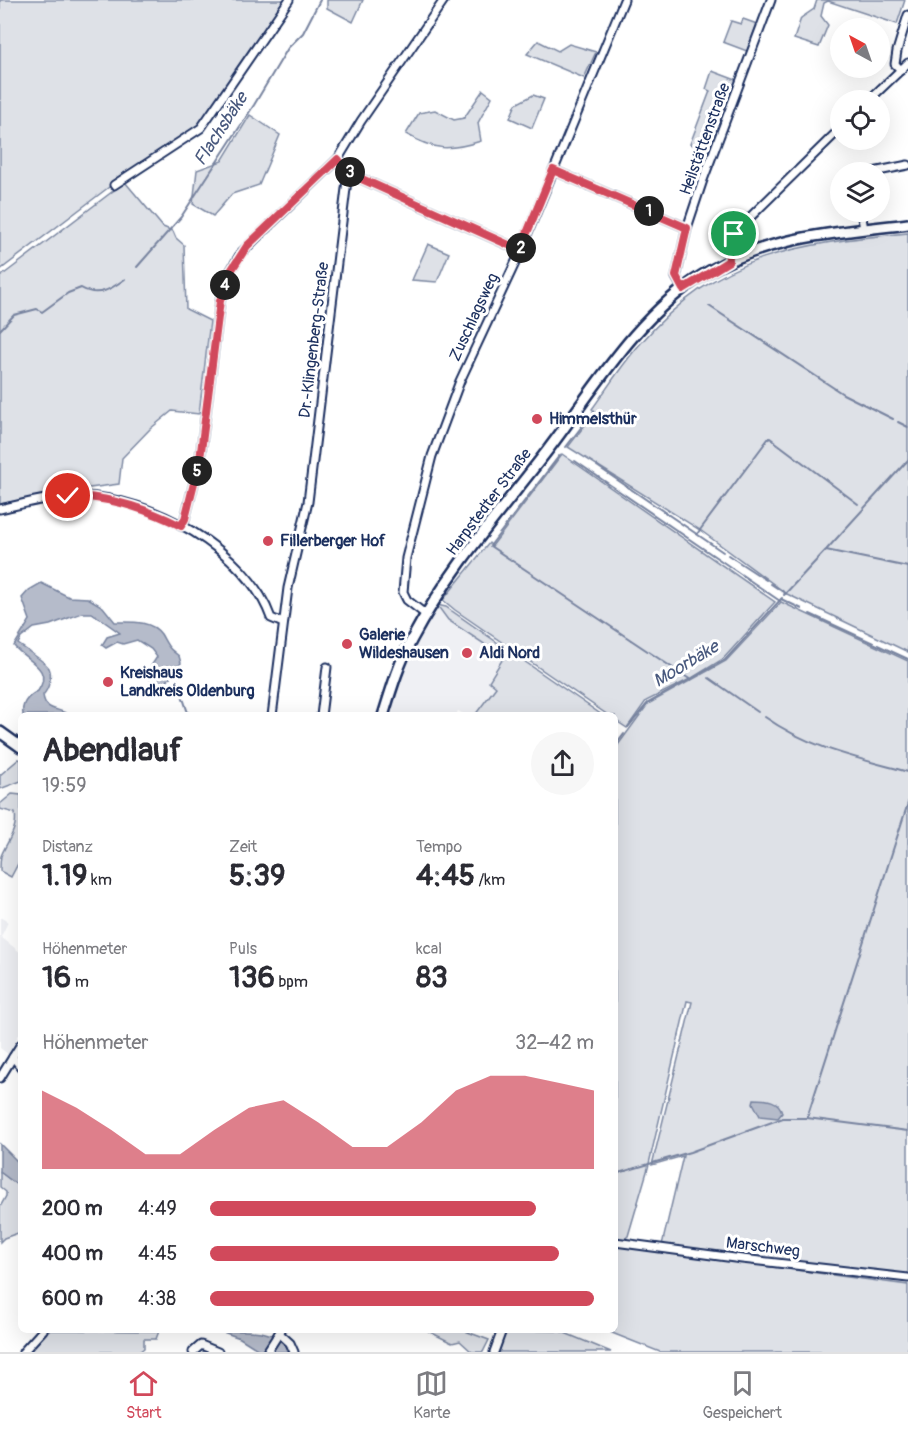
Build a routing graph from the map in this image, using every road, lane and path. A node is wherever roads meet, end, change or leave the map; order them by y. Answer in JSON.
{"nodes":[{"id":1,"x":289,"y":0,"type":"edge"},
{"id":2,"x":444,"y":0,"type":"edge"},
{"id":3,"x":624,"y":0,"type":"edge"},
{"id":4,"x":771,"y":0,"type":"edge"},
{"id":5,"x":908,"y":15,"type":"edge"},
{"id":6,"x":908,"y":63,"type":"edge"},
{"id":7,"x":901,"y":70,"type":"junction"},
{"id":8,"x":880,"y":90,"type":"edge"},
{"id":9,"x":830,"y":139,"type":"edge"},
{"id":10,"x":338,"y":159,"type":"junction"},
{"id":11,"x":908,"y":165,"type":"edge"},
{"id":12,"x":890,"y":169,"type":"edge"},
{"id":13,"x":553,"y":170,"type":"junction"},
{"id":14,"x":348,"y":172,"type":"junction"},
{"id":15,"x":114,"y":185,"type":"dead end"},
{"id":16,"x":863,"y":222,"type":"edge"},
{"id":17,"x":908,"y":224,"type":"edge"},
{"id":18,"x":687,"y":228,"type":"junction"},
{"id":19,"x":864,"y":230,"type":"junction"},
{"id":20,"x":520,"y":250,"type":"junction"},
{"id":21,"x":729,"y":261,"type":"junction"},
{"id":22,"x":683,"y":289,"type":"junction"},
{"id":23,"x":0,"y":509,"type":"edge"},
{"id":24,"x":181,"y":526,"type":"junction"},
{"id":25,"x":426,"y":614,"type":"junction"},
{"id":26,"x":283,"y":623,"type":"junction"},
{"id":27,"x":327,"y":667,"type":"dead end"},
{"id":28,"x":272,"y":712,"type":"edge"},
{"id":29,"x":321,"y":712,"type":"edge"},
{"id":30,"x":384,"y":712,"type":"edge"},
{"id":31,"x":0,"y":732,"type":"edge"},
{"id":32,"x":18,"y":745,"type":"edge"},
{"id":33,"x":18,"y":1049,"type":"edge"},
{"id":34,"x":13,"y":1057,"type":"junction"},
{"id":35,"x":18,"y":1063,"type":"edge"},
{"id":36,"x":0,"y":1078,"type":"edge"},
{"id":37,"x":618,"y":1242,"type":"edge"},
{"id":38,"x":908,"y":1278,"type":"edge"},
{"id":39,"x":40,"y":1333,"type":"edge"},
{"id":40,"x":501,"y":1333,"type":"edge"},
{"id":41,"x":279,"y":1334,"type":"edge"},
{"id":42,"x":23,"y":1352,"type":"edge"},
{"id":43,"x":192,"y":1352,"type":"edge"},
{"id":44,"x":218,"y":1352,"type":"edge"},
{"id":45,"x":267,"y":1352,"type":"edge"},
{"id":46,"x":294,"y":1352,"type":"edge"},
{"id":47,"x":494,"y":1352,"type":"edge"}],
"edges":[{"from":1,"to":15,"type":"street"},
{"from":2,"to":10,"type":"street"},
{"from":3,"to":13,"type":"street","name":"Zuschlagsweg"},
{"from":4,"to":18,"type":"street","name":"Heilstättenstraße"},
{"from":5,"to":7,"type":"street"},
{"from":6,"to":7,"type":"street"},
{"from":7,"to":8,"type":"street"},
{"from":9,"to":21,"type":"street"},
{"from":10,"to":14,"type":"street"},
{"from":10,"to":24,"type":"street"},
{"from":11,"to":12,"type":"street"},
{"from":13,"to":18,"type":"street"},
{"from":13,"to":20,"type":"street","name":"Zuschlagsweg"},
{"from":14,"to":20,"type":"street"},
{"from":14,"to":26,"type":"street","name":"Dr.-Klingenberg-Straße"},
{"from":16,"to":19,"type":"street"},
{"from":17,"to":19,"type":"main road","name":"Harpstedter Straße"},
{"from":18,"to":22,"type":"street","name":"Heilstättenstraße"},
{"from":19,"to":21,"type":"main road","name":"Harpstedter Straße"},
{"from":20,"to":25,"type":"street","name":"Zuschlagsweg"},
{"from":21,"to":22,"type":"main road","name":"Harpstedter Straße"},
{"from":22,"to":25,"type":"main road","name":"Harpstedter Straße"},
{"from":23,"to":24,"type":"street"},
{"from":24,"to":26,"type":"street"},
{"from":25,"to":30,"type":"main road","name":"Harpstedter Straße"},
{"from":26,"to":28,"type":"street","name":"Dr.-Klingenberg-Straße"},
{"from":27,"to":29,"type":"street"},
{"from":31,"to":32,"type":"main road"},
{"from":33,"to":34,"type":"street"},
{"from":34,"to":35,"type":"street"},
{"from":34,"to":36,"type":"street"},
{"from":37,"to":38,"type":"street","name":"Marschweg"},
{"from":39,"to":42,"type":"street"},
{"from":40,"to":47,"type":"street"},
{"from":41,"to":45,"type":"street"},
{"from":41,"to":46,"type":"street"},
{"from":43,"to":44,"type":"street"}]}
